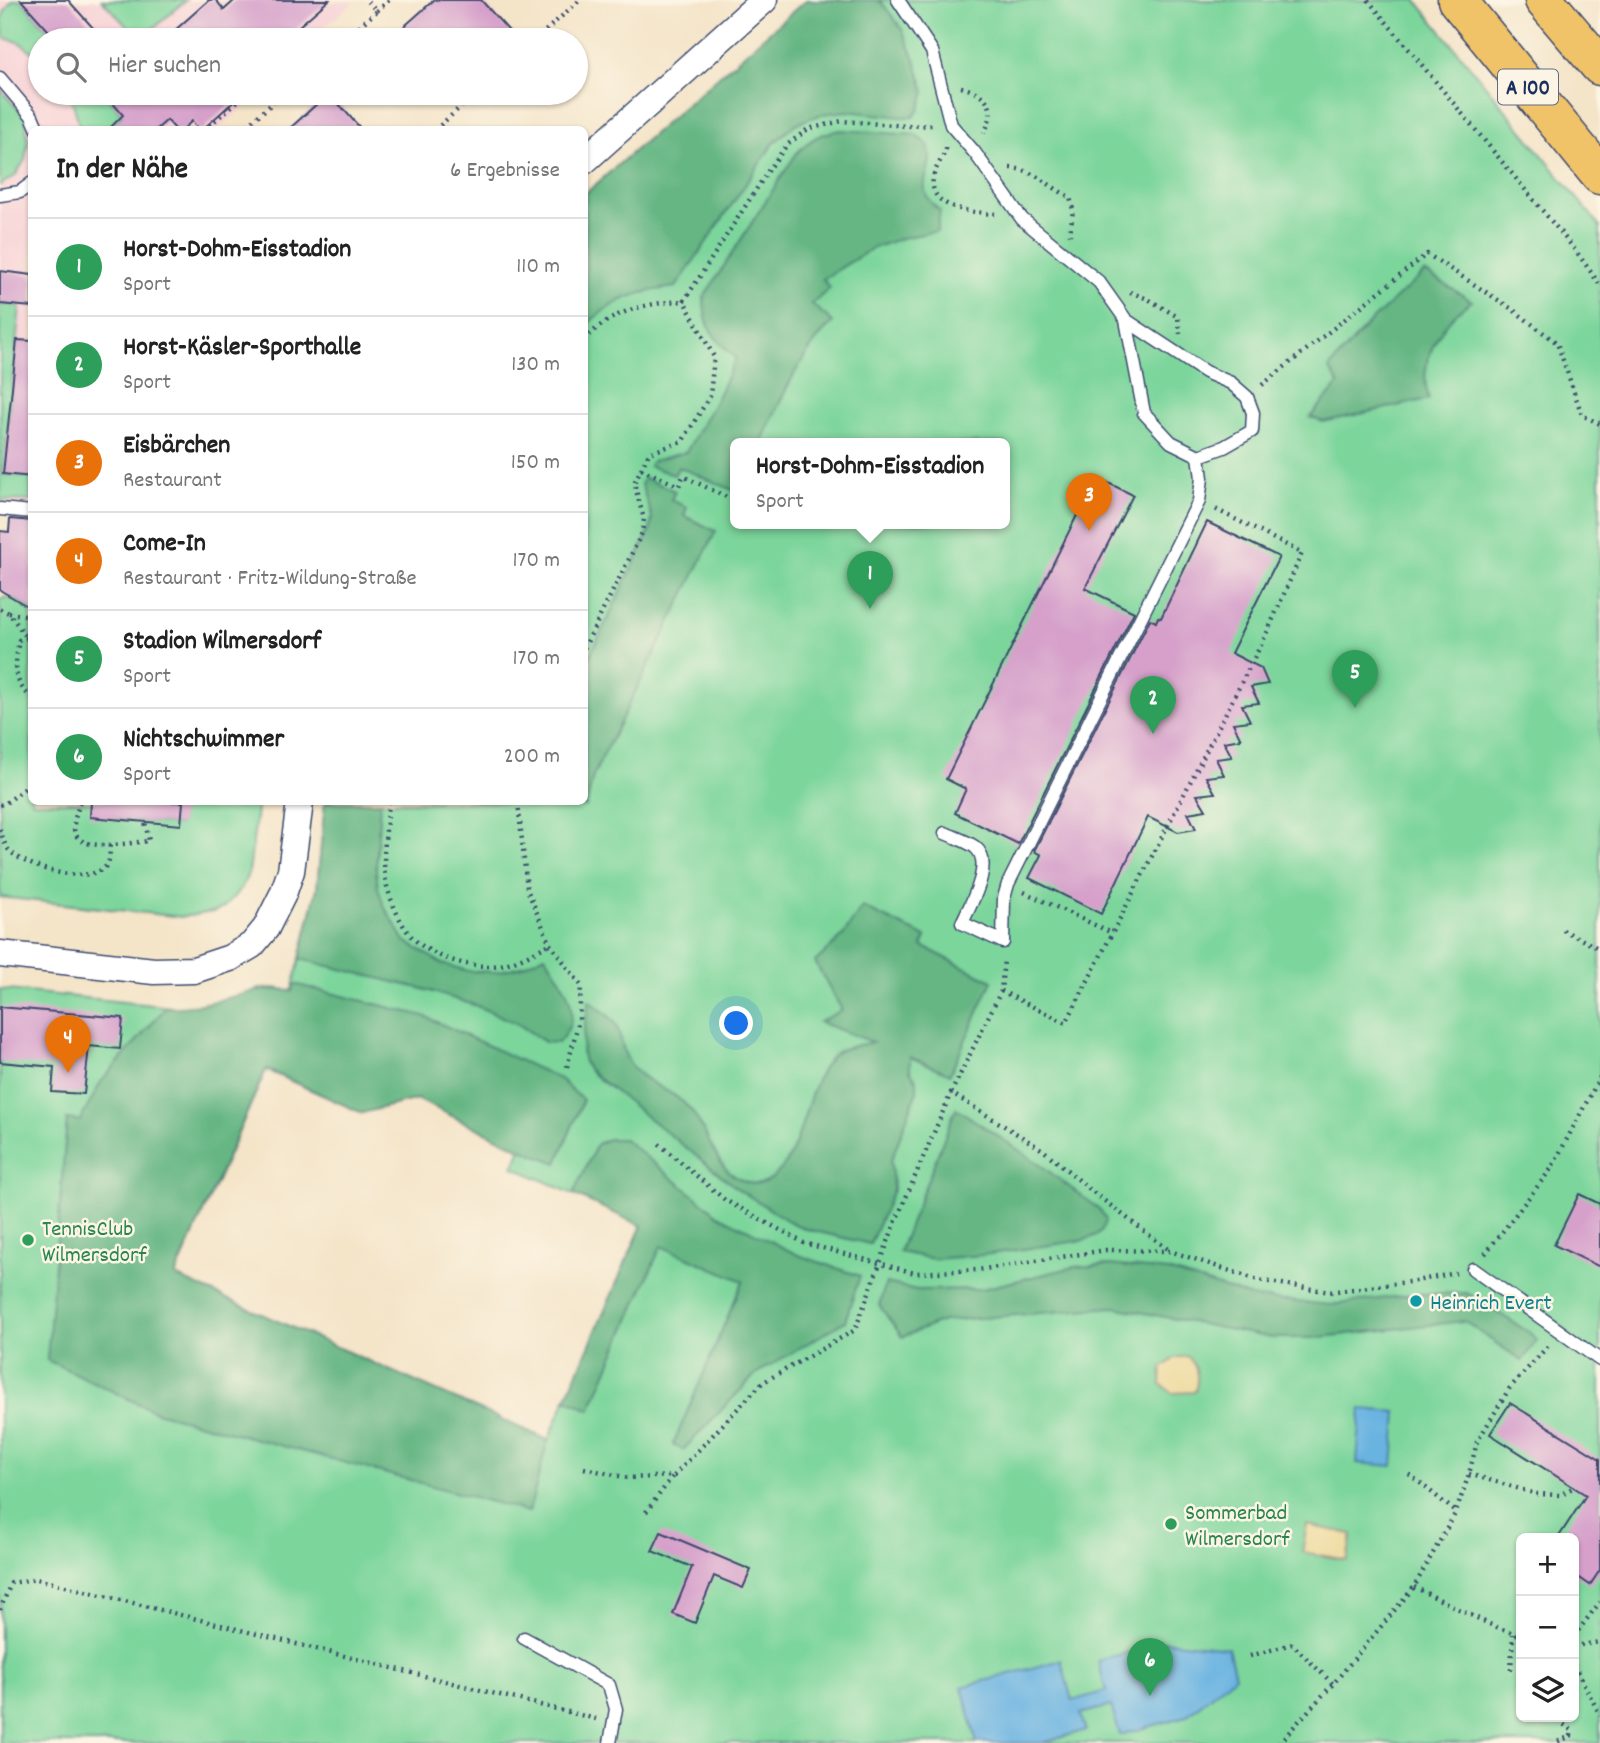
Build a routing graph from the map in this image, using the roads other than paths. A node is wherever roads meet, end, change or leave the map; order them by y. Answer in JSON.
{"nodes":[{"id":1,"x":898,"y":0,"type":"edge"},
{"id":2,"x":1457,"y":0,"type":"edge"},
{"id":3,"x":1544,"y":0,"type":"edge"},
{"id":4,"x":752,"y":4,"type":"edge"},
{"id":5,"x":1600,"y":66,"type":"edge"},
{"id":6,"x":0,"y":78,"type":"edge"},
{"id":7,"x":36,"y":126,"type":"edge"},
{"id":8,"x":588,"y":157,"type":"edge"},
{"id":9,"x":1600,"y":175,"type":"edge"},
{"id":10,"x":28,"y":186,"type":"edge"},
{"id":11,"x":0,"y":195,"type":"edge"},
{"id":12,"x":1126,"y":320,"type":"junction"},
{"id":13,"x":1199,"y":456,"type":"junction"},
{"id":14,"x":0,"y":509,"type":"edge"},
{"id":15,"x":28,"y":512,"type":"edge"},
{"id":16,"x":300,"y":805,"type":"edge"},
{"id":17,"x":945,"y":833,"type":"dead end"},
{"id":18,"x":0,"y":954,"type":"edge"},
{"id":19,"x":1473,"y":1269,"type":"road end"},
{"id":20,"x":1600,"y":1360,"type":"edge"},
{"id":21,"x":524,"y":1638,"type":"dead end"},
{"id":22,"x":610,"y":1743,"type":"edge"}],
"edges":[{"from":1,"to":12,"type":"lane"},
{"from":2,"to":9,"type":"highway","number":"A 100"},
{"from":3,"to":5,"type":"highway"},
{"from":4,"to":8,"type":"street"},
{"from":6,"to":7,"type":"lane"},
{"from":10,"to":11,"type":"lane"},
{"from":12,"to":13,"type":"lane"},
{"from":12,"to":13,"type":"lane"},
{"from":13,"to":17,"type":"lane"},
{"from":14,"to":15,"type":"lane"},
{"from":16,"to":18,"type":"street"},
{"from":19,"to":20,"type":"lane"},
{"from":21,"to":22,"type":"lane"}]}
